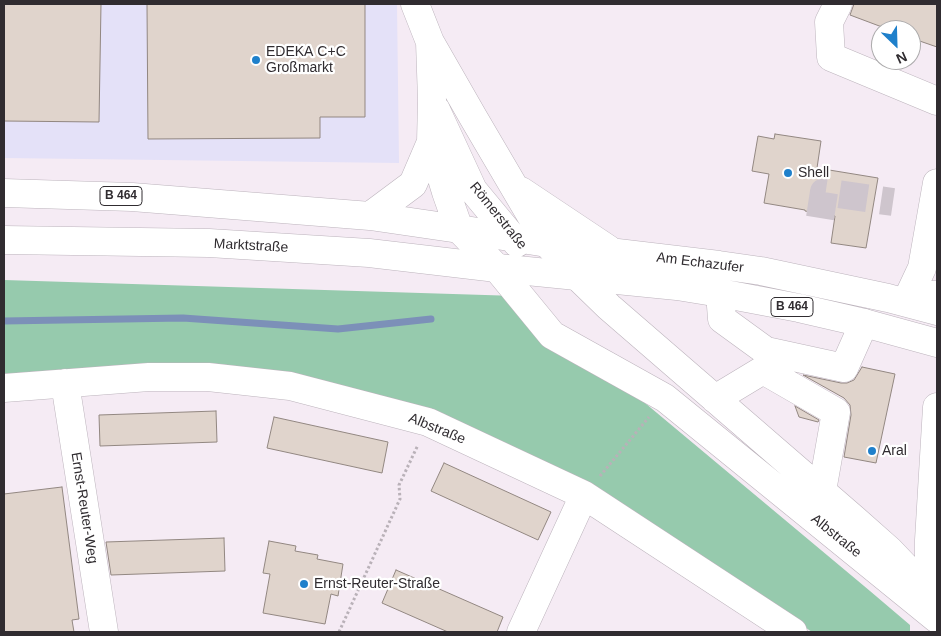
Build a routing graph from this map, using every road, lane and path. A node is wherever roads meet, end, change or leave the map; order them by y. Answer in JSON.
{"nodes":[{"id":1,"x":415,"y":4,"type":"edge"},
{"id":2,"x":838,"y":4,"type":"edge"},
{"id":3,"x":430,"y":42,"type":"junction"},
{"id":4,"x":432,"y":100,"type":"junction"},
{"id":5,"x":937,"y":101,"type":"edge"},
{"id":6,"x":431,"y":142,"type":"junction"},
{"id":7,"x":937,"y":183,"type":"edge"},
{"id":8,"x":514,"y":187,"type":"junction"},
{"id":9,"x":4,"y":193,"type":"edge"},
{"id":10,"x":370,"y":216,"type":"junction"},
{"id":11,"x":459,"y":229,"type":"junction"},
{"id":12,"x":512,"y":237,"type":"junction"},
{"id":13,"x":4,"y":240,"type":"edge"},
{"id":14,"x":547,"y":243,"type":"junction"},
{"id":15,"x":614,"y":253,"type":"junction"},
{"id":16,"x":497,"y":268,"type":"junction"},
{"id":17,"x":546,"y":272,"type":"junction"},
{"id":18,"x":576,"y":276,"type":"junction"},
{"id":19,"x":720,"y":293,"type":"junction"},
{"id":20,"x":937,"y":295,"type":"edge"},
{"id":21,"x":906,"y":302,"type":"junction"},
{"id":22,"x":937,"y":311,"type":"edge"},
{"id":23,"x":864,"y":323,"type":"junction"},
{"id":24,"x":937,"y":343,"type":"edge"},
{"id":25,"x":844,"y":368,"type":"junction"},
{"id":26,"x":65,"y":383,"type":"junction"},
{"id":27,"x":4,"y":388,"type":"edge"},
{"id":28,"x":665,"y":398,"type":"junction"},
{"id":29,"x":715,"y":399,"type":"junction"},
{"id":30,"x":937,"y":408,"type":"edge"},
{"id":31,"x":836,"y":412,"type":"junction"},
{"id":32,"x":428,"y":422,"type":"junction"},
{"id":33,"x":822,"y":491,"type":"junction"},
{"id":34,"x":584,"y":495,"type":"junction"},
{"id":35,"x":928,"y":540,"type":"junction"},
{"id":36,"x":889,"y":550,"type":"junction"},
{"id":37,"x":935,"y":604,"type":"edge"},
{"id":38,"x":104,"y":632,"type":"edge"},
{"id":39,"x":339,"y":632,"type":"edge"},
{"id":40,"x":522,"y":632,"type":"edge"},
{"id":41,"x":793,"y":632,"type":"edge"}],
"edges":[{"from":1,"to":3,"type":"main road","name":"Römerstraße"},
{"from":2,"to":5,"type":"main road"},
{"from":3,"to":4,"type":"main road","name":"Römerstraße"},
{"from":3,"to":8,"type":"main road","name":"Albstraße"},
{"from":4,"to":6,"type":"main road","name":"Römerstraße"},
{"from":4,"to":12,"type":"main road","name":"Römerstraße"},
{"from":6,"to":10,"type":"main road"},
{"from":6,"to":11,"type":"main road","name":"Römerstraße"},
{"from":7,"to":21,"type":"main road"},
{"from":8,"to":14,"type":"main road","name":"Albstraße"},
{"from":8,"to":15,"type":"main road"},
{"from":9,"to":10,"type":"main road","number":"B 464"},
{"from":10,"to":11,"type":"main road","number":"B 464"},
{"from":11,"to":12,"type":"main road","name":"Am Echazufer","number":"B 464"},
{"from":11,"to":16,"type":"main road","name":"Albstraße"},
{"from":12,"to":14,"type":"main road","name":"Am Echazufer","number":"B 464"},
{"from":12,"to":17,"type":"main road","name":"Römerstraße"},
{"from":13,"to":16,"type":"main road","name":"Marktstraße","number":"B 464"},
{"from":14,"to":15,"type":"main road","name":"Am Echazufer","number":"B 464"},
{"from":14,"to":18,"type":"main road","name":"Albstraße"},
{"from":15,"to":21,"type":"main road","name":"Am Echazufer","number":"B 464"},
{"from":16,"to":17,"type":"main road","name":"Am Echazufer","number":"B 464"},
{"from":16,"to":28,"type":"main road","name":"Albstraße"},
{"from":17,"to":18,"type":"main road","name":"Am Echazufer","number":"B 464"},
{"from":18,"to":19,"type":"main road","name":"Am Echazufer","number":"B 464"},
{"from":18,"to":29,"type":"main road","name":"Albstraße"},
{"from":19,"to":23,"type":"main road","name":"Am Echazufer","number":"B 464"},
{"from":19,"to":25,"type":"main road"},
{"from":20,"to":21,"type":"main road"},
{"from":21,"to":22,"type":"main road","name":"Am Echazufer","number":"B 464"},
{"from":23,"to":24,"type":"main road","name":"Am Echazufer","number":"B 464"},
{"from":23,"to":25,"type":"main road"},
{"from":25,"to":31,"type":"main road"},
{"from":26,"to":27,"type":"main road","name":"Albstraße"},
{"from":26,"to":32,"type":"main road","name":"Albstraße"},
{"from":26,"to":38,"type":"main road","name":"Ernst-Reuter-Weg"},
{"from":28,"to":34,"type":"path"},
{"from":28,"to":37,"type":"main road","name":"Albstraße"},
{"from":29,"to":31,"type":"main road"},
{"from":29,"to":33,"type":"main road","name":"Albstraße"},
{"from":30,"to":35,"type":"main road"},
{"from":31,"to":33,"type":"main road"},
{"from":32,"to":34,"type":"main road","name":"Albstraße"},
{"from":32,"to":39,"type":"path"},
{"from":33,"to":36,"type":"main road","name":"Albstraße"},
{"from":34,"to":40,"type":"main road"},
{"from":34,"to":41,"type":"main road","name":"Albstraße"},
{"from":35,"to":36,"type":"main road"},
{"from":35,"to":37,"type":"main road"},
{"from":36,"to":37,"type":"main road","name":"Albstraße"}]}
